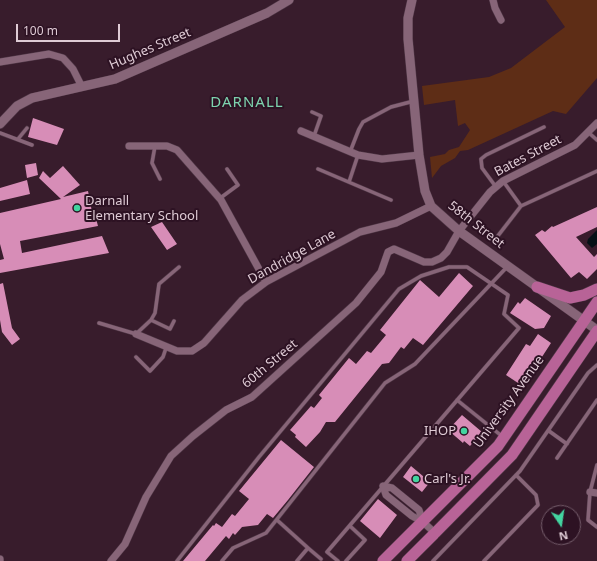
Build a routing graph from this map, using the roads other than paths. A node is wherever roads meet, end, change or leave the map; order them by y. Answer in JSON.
{"nodes":[{"id":1,"x":289,"y":0,"type":"edge"},
{"id":2,"x":412,"y":0,"type":"edge"},
{"id":3,"x":493,"y":0,"type":"edge"},
{"id":4,"x":501,"y":20,"type":"dead end"},
{"id":5,"x":0,"y":62,"type":"edge"},
{"id":6,"x":82,"y":87,"type":"junction"},
{"id":7,"x":415,"y":101,"type":"junction"},
{"id":8,"x":312,"y":112,"type":"dead end"},
{"id":9,"x":597,"y":123,"type":"edge"},
{"id":10,"x":0,"y":124,"type":"edge"},
{"id":11,"x":544,"y":127,"type":"dead end"},
{"id":12,"x":27,"y":128,"type":"dead end"},
{"id":13,"x":301,"y":131,"type":"dead end"},
{"id":14,"x":0,"y":133,"type":"edge"},
{"id":15,"x":589,"y":133,"type":"junction"},
{"id":16,"x":314,"y":136,"type":"junction"},
{"id":17,"x":18,"y":139,"type":"junction"},
{"id":18,"x":597,"y":140,"type":"edge"},
{"id":19,"x":32,"y":145,"type":"dead end"},
{"id":20,"x":128,"y":146,"type":"dead end"},
{"id":21,"x":155,"y":146,"type":"junction"},
{"id":22,"x":350,"y":152,"type":"junction"},
{"id":23,"x":358,"y":155,"type":"junction"},
{"id":24,"x":419,"y":155,"type":"junction"},
{"id":25,"x":227,"y":169,"type":"dead end"},
{"id":26,"x":318,"y":169,"type":"dead end"},
{"id":27,"x":597,"y":171,"type":"edge"},
{"id":28,"x":160,"y":178,"type":"dead end"},
{"id":29,"x":503,"y":181,"type":"junction"},
{"id":30,"x":349,"y":182,"type":"junction"},
{"id":31,"x":496,"y":187,"type":"junction"},
{"id":32,"x":219,"y":199,"type":"junction"},
{"id":33,"x":391,"y":200,"type":"dead end"},
{"id":34,"x":431,"y":206,"type":"junction"},
{"id":35,"x":522,"y":206,"type":"junction"},
{"id":36,"x":459,"y":231,"type":"junction"},
{"id":37,"x":497,"y":237,"type":"dead end"},
{"id":38,"x":508,"y":266,"type":"junction"},
{"id":39,"x":180,"y":267,"type":"dead end"},
{"id":40,"x":266,"y":282,"type":"junction"},
{"id":41,"x":492,"y":284,"type":"junction"},
{"id":42,"x":537,"y":287,"type":"junction"},
{"id":43,"x":597,"y":289,"type":"edge"},
{"id":44,"x":597,"y":302,"type":"edge"},
{"id":45,"x":151,"y":320,"type":"junction"},
{"id":46,"x":584,"y":320,"type":"junction"},
{"id":47,"x":174,"y":321,"type":"dead end"},
{"id":48,"x":99,"y":323,"type":"dead end"},
{"id":49,"x":597,"y":331,"type":"edge"},
{"id":50,"x":136,"y":334,"type":"junction"},
{"id":51,"x":166,"y":348,"type":"junction"},
{"id":52,"x":136,"y":357,"type":"dead end"},
{"id":53,"x":597,"y":365,"type":"edge"},
{"id":54,"x":593,"y":368,"type":"junction"},
{"id":55,"x":597,"y":372,"type":"edge"},
{"id":56,"x":457,"y":400,"type":"junction"},
{"id":57,"x":597,"y":400,"type":"edge"},
{"id":58,"x":549,"y":431,"type":"junction"},
{"id":59,"x":504,"y":438,"type":"junction"},
{"id":60,"x":567,"y":444,"type":"junction"},
{"id":61,"x":557,"y":458,"type":"dead end"},
{"id":62,"x":597,"y":465,"type":"edge"},
{"id":63,"x":516,"y":475,"type":"junction"},
{"id":64,"x":383,"y":486,"type":"junction"},
{"id":65,"x":594,"y":492,"type":"edge"},
{"id":66,"x":276,"y":520,"type":"junction"},
{"id":67,"x":423,"y":522,"type":"junction"},
{"id":68,"x":350,"y":526,"type":"junction"},
{"id":69,"x":597,"y":527,"type":"edge"},
{"id":70,"x":435,"y":533,"type":"junction"},
{"id":71,"x":308,"y":548,"type":"junction"},
{"id":72,"x":328,"y":552,"type":"junction"},
{"id":73,"x":320,"y":560,"type":"edge"},
{"id":74,"x":111,"y":561,"type":"edge"},
{"id":75,"x":177,"y":561,"type":"edge"},
{"id":76,"x":222,"y":561,"type":"edge"},
{"id":77,"x":297,"y":561,"type":"edge"},
{"id":78,"x":338,"y":561,"type":"edge"},
{"id":79,"x":346,"y":561,"type":"edge"},
{"id":80,"x":383,"y":561,"type":"edge"},
{"id":81,"x":407,"y":561,"type":"edge"},
{"id":82,"x":433,"y":561,"type":"edge"},
{"id":83,"x":484,"y":561,"type":"edge"}],
"edges":[{"from":1,"to":6,"type":"street","name":"Hughes Street"},
{"from":2,"to":7,"type":"street","name":"58th Street"},
{"from":3,"to":4,"type":"street"},
{"from":5,"to":6,"type":"street"},
{"from":6,"to":10,"type":"street","name":"Hughes Street"},
{"from":7,"to":22,"type":"lane"},
{"from":7,"to":24,"type":"street","name":"58th Street"},
{"from":8,"to":16,"type":"lane"},
{"from":9,"to":15,"type":"street","name":"Bates Street"},
{"from":11,"to":31,"type":"lane"},
{"from":12,"to":17,"type":"lane"},
{"from":13,"to":16,"type":"street"},
{"from":14,"to":17,"type":"lane"},
{"from":15,"to":18,"type":"lane"},
{"from":15,"to":29,"type":"street","name":"Bates Street"},
{"from":16,"to":22,"type":"street"},
{"from":17,"to":19,"type":"lane"},
{"from":20,"to":21,"type":"street"},
{"from":21,"to":28,"type":"lane"},
{"from":21,"to":32,"type":"street"},
{"from":22,"to":23,"type":"street"},
{"from":23,"to":24,"type":"street"},
{"from":23,"to":30,"type":"lane"},
{"from":24,"to":34,"type":"street","name":"58th Street"},
{"from":25,"to":32,"type":"lane"},
{"from":26,"to":30,"type":"lane"},
{"from":27,"to":35,"type":"lane"},
{"from":29,"to":31,"type":"street","name":"Bates Street"},
{"from":29,"to":35,"type":"lane"},
{"from":30,"to":33,"type":"lane"},
{"from":31,"to":36,"type":"street","name":"Bates Street"},
{"from":32,"to":40,"type":"street"},
{"from":34,"to":36,"type":"street","name":"58th Street"},
{"from":34,"to":40,"type":"street","name":"Dandridge Lane"},
{"from":35,"to":37,"type":"lane"},
{"from":36,"to":38,"type":"street","name":"58th Street"},
{"from":36,"to":74,"type":"street","name":"60th Street"},
{"from":38,"to":41,"type":"lane"},
{"from":38,"to":42,"type":"street","name":"58th Street"},
{"from":39,"to":45,"type":"lane"},
{"from":40,"to":51,"type":"street","name":"Dandridge Lane"},
{"from":41,"to":56,"type":"lane"},
{"from":41,"to":66,"type":"lane"},
{"from":41,"to":75,"type":"lane"},
{"from":42,"to":43,"type":"main road"},
{"from":42,"to":46,"type":"street","name":"58th Street"},
{"from":44,"to":46,"type":"main road","name":"University Avenue"},
{"from":45,"to":47,"type":"lane"},
{"from":45,"to":50,"type":"lane"},
{"from":46,"to":49,"type":"street","name":"58th Street"},
{"from":46,"to":59,"type":"main road","name":"University Avenue"},
{"from":48,"to":50,"type":"lane"},
{"from":49,"to":70,"type":"main road"},
{"from":50,"to":51,"type":"street","name":"Dandridge Lane"},
{"from":51,"to":52,"type":"lane"},
{"from":53,"to":54,"type":"lane"},
{"from":54,"to":55,"type":"lane"},
{"from":54,"to":58,"type":"lane"},
{"from":56,"to":59,"type":"lane"},
{"from":56,"to":64,"type":"lane"},
{"from":57,"to":60,"type":"lane"},
{"from":58,"to":60,"type":"lane"},
{"from":58,"to":63,"type":"lane"},
{"from":59,"to":67,"type":"main road","name":"University Avenue"},
{"from":60,"to":61,"type":"lane"},
{"from":62,"to":65,"type":"lane"},
{"from":63,"to":82,"type":"lane"},
{"from":63,"to":83,"type":"lane"},
{"from":64,"to":67,"type":"street"},
{"from":64,"to":68,"type":"lane"},
{"from":65,"to":69,"type":"lane"},
{"from":66,"to":71,"type":"lane"},
{"from":66,"to":76,"type":"lane"},
{"from":67,"to":70,"type":"street"},
{"from":67,"to":80,"type":"main road","name":"University Avenue"},
{"from":68,"to":72,"type":"lane"},
{"from":68,"to":79,"type":"lane"},
{"from":70,"to":81,"type":"main road"},
{"from":71,"to":73,"type":"lane"},
{"from":71,"to":77,"type":"lane"},
{"from":72,"to":73,"type":"lane"},
{"from":72,"to":78,"type":"lane"}]}
